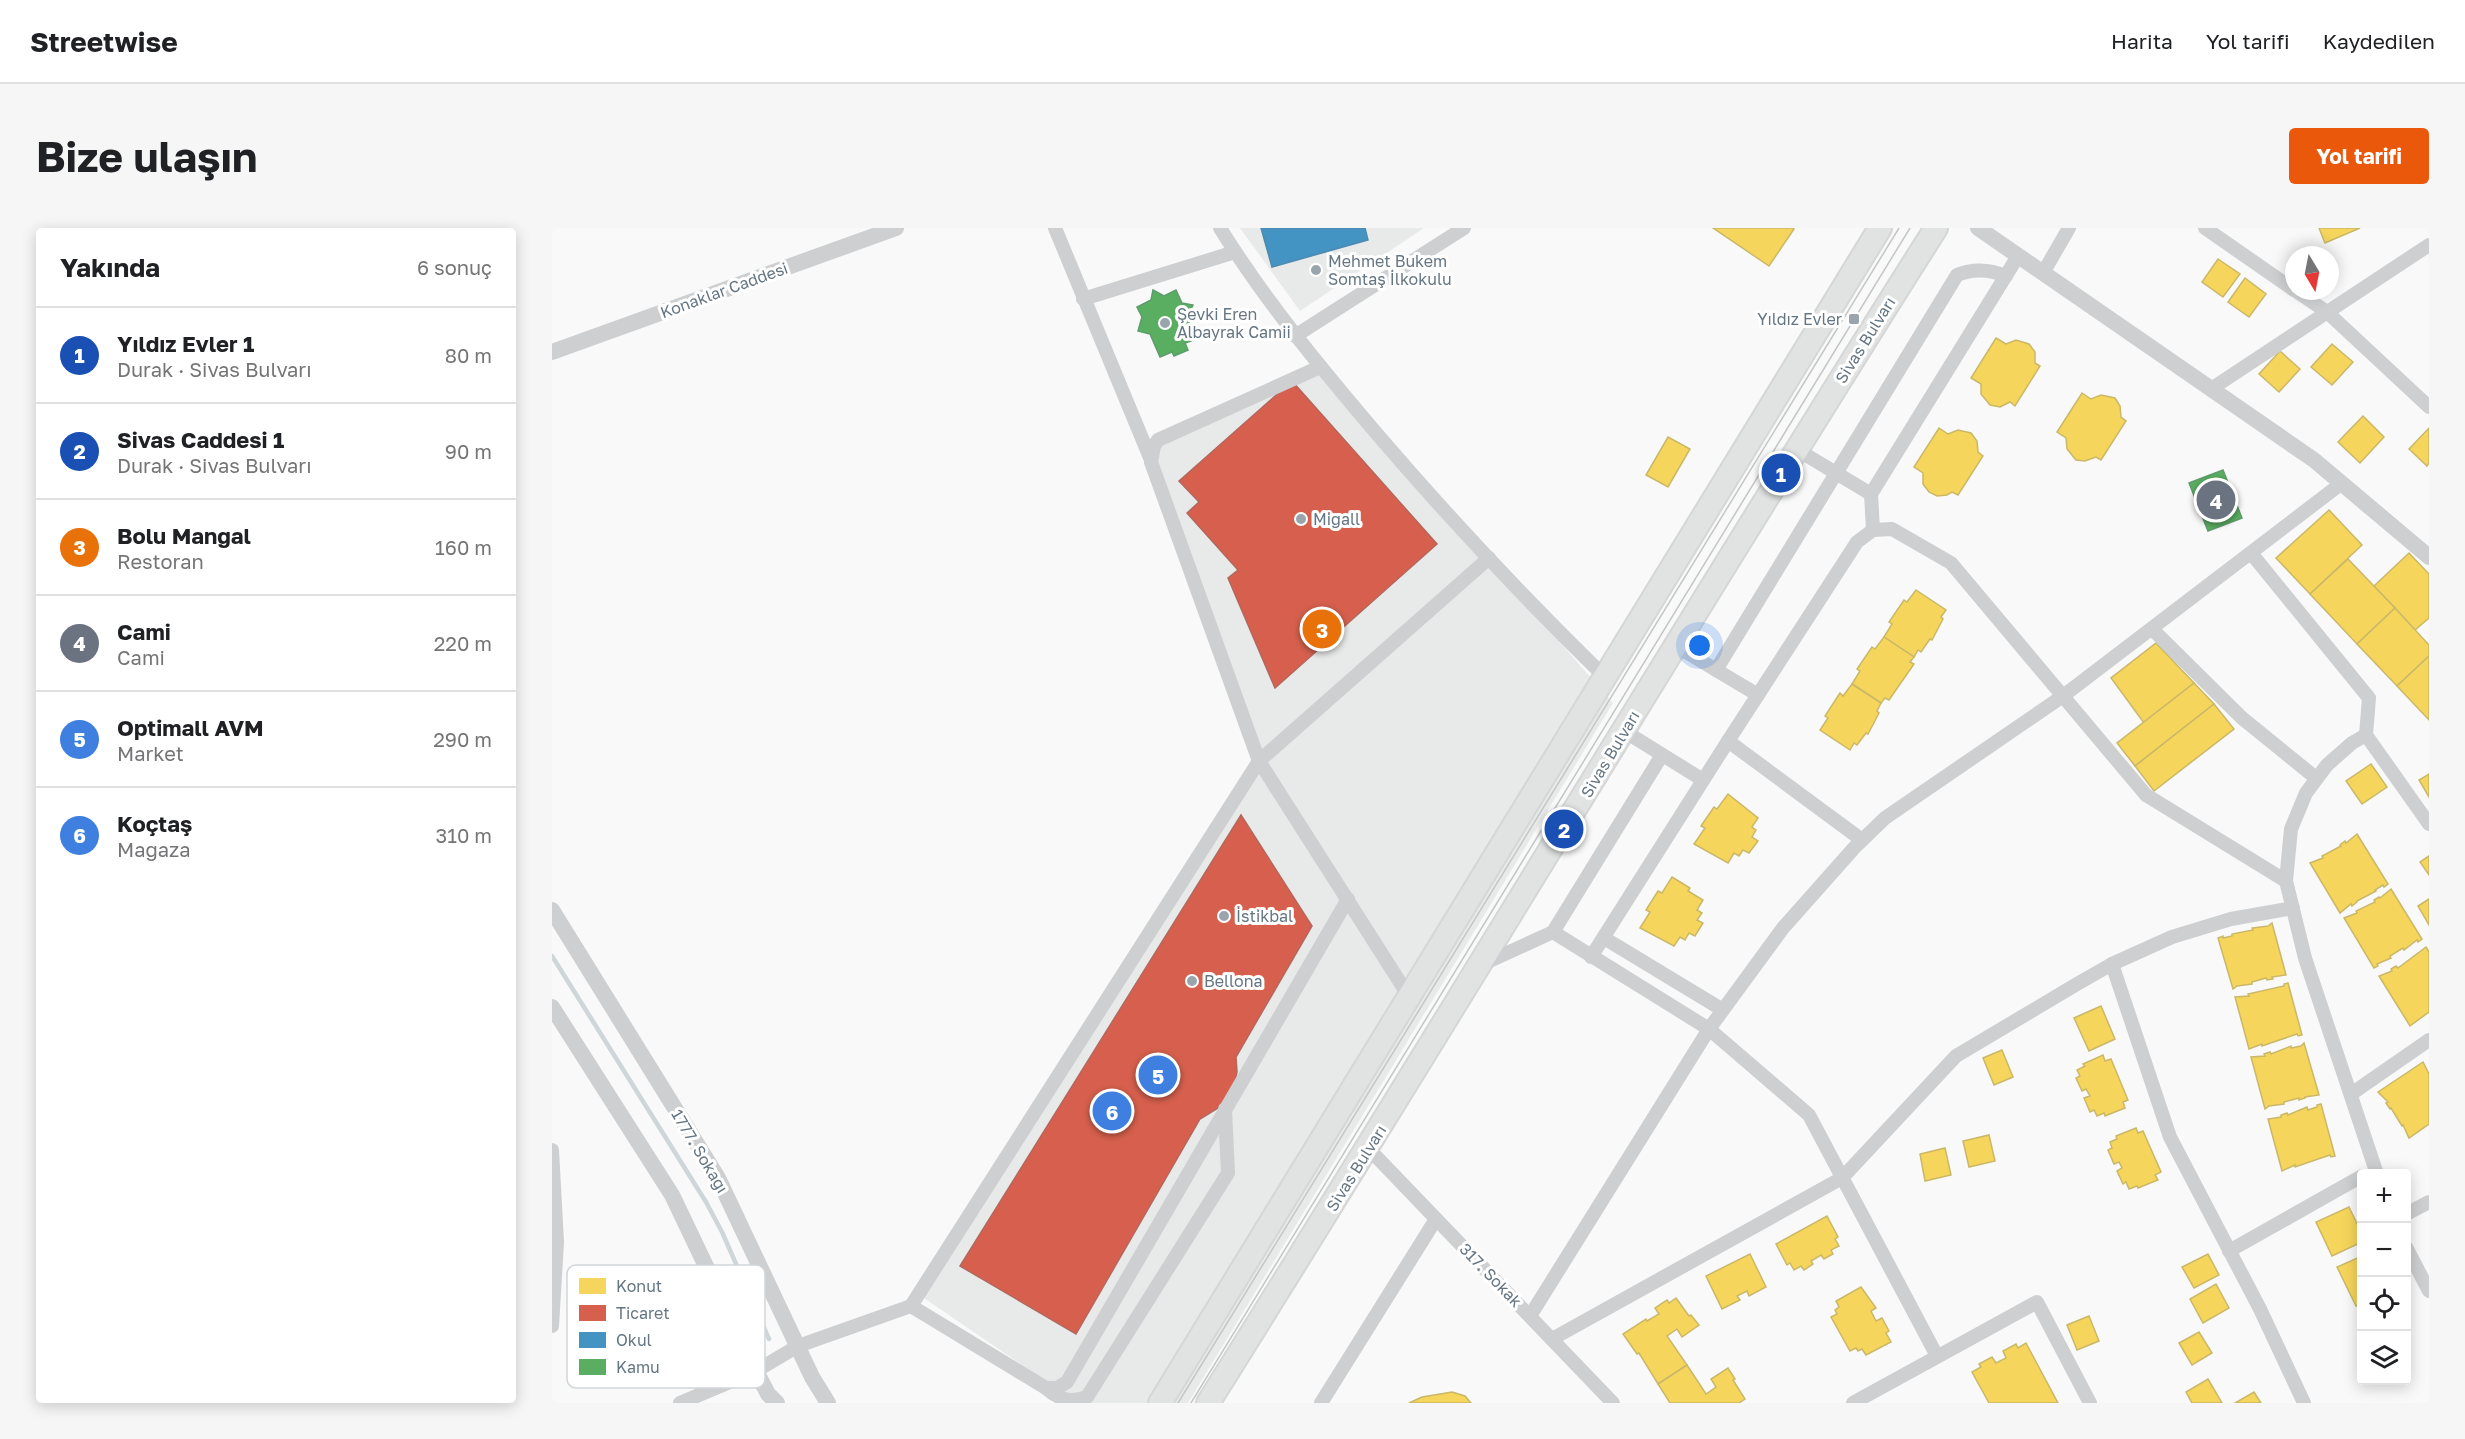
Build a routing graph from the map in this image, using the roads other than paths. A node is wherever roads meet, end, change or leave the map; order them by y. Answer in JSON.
{"nodes":[{"id":1,"x":896,"y":228,"type":"edge"},
{"id":2,"x":1055,"y":228,"type":"edge"},
{"id":3,"x":1220,"y":228,"type":"edge"},
{"id":4,"x":1464,"y":228,"type":"edge"},
{"id":5,"x":1880,"y":228,"type":"edge"},
{"id":6,"x":1936,"y":228,"type":"edge"},
{"id":7,"x":1978,"y":228,"type":"edge"},
{"id":8,"x":2069,"y":228,"type":"edge"},
{"id":9,"x":2205,"y":228,"type":"edge"},
{"id":10,"x":2429,"y":246,"type":"edge"},
{"id":11,"x":1235,"y":252,"type":"junction"},
{"id":12,"x":2018,"y":256,"type":"junction"},
{"id":13,"x":2043,"y":273,"type":"junction"},
{"id":14,"x":2006,"y":276,"type":"junction"},
{"id":15,"x":2285,"y":283,"type":"edge"},
{"id":16,"x":1083,"y":299,"type":"junction"},
{"id":17,"x":2310,"y":300,"type":"edge"},
{"id":18,"x":2327,"y":312,"type":"junction"},
{"id":19,"x":1295,"y":336,"type":"junction"},
{"id":20,"x":552,"y":352,"type":"edge"},
{"id":21,"x":1320,"y":367,"type":"junction"},
{"id":22,"x":2211,"y":389,"type":"junction"},
{"id":23,"x":2429,"y":406,"type":"edge"},
{"id":24,"x":1796,"y":449,"type":"junction"},
{"id":25,"x":1151,"y":462,"type":"junction"},
{"id":26,"x":1836,"y":473,"type":"junction"},
{"id":27,"x":2342,"y":483,"type":"junction"},
{"id":28,"x":1871,"y":494,"type":"junction"},
{"id":29,"x":1873,"y":530,"type":"junction"},
{"id":30,"x":2251,"y":552,"type":"junction"},
{"id":31,"x":2429,"y":557,"type":"edge"},
{"id":32,"x":1489,"y":558,"type":"junction"},
{"id":33,"x":2152,"y":629,"type":"junction"},
{"id":34,"x":1676,"y":646,"type":"junction"},
{"id":35,"x":1716,"y":670,"type":"junction"},
{"id":36,"x":1604,"y":676,"type":"junction"},
{"id":37,"x":1758,"y":695,"type":"junction"},
{"id":38,"x":2064,"y":696,"type":"junction"},
{"id":39,"x":1624,"y":731,"type":"junction"},
{"id":40,"x":2366,"y":735,"type":"junction"},
{"id":41,"x":1728,"y":741,"type":"junction"},
{"id":42,"x":1662,"y":754,"type":"junction"},
{"id":43,"x":1259,"y":761,"type":"junction"},
{"id":44,"x":2316,"y":778,"type":"junction"},
{"id":45,"x":1703,"y":780,"type":"junction"},
{"id":46,"x":2429,"y":824,"type":"edge"},
{"id":47,"x":1862,"y":840,"type":"junction"},
{"id":48,"x":2286,"y":881,"type":"junction"},
{"id":49,"x":1348,"y":899,"type":"junction"},
{"id":50,"x":2293,"y":908,"type":"junction"},
{"id":51,"x":552,"y":910,"type":"edge"},
{"id":52,"x":1553,"y":932,"type":"junction"},
{"id":53,"x":1604,"y":938,"type":"junction"},
{"id":54,"x":1592,"y":957,"type":"junction"},
{"id":55,"x":2112,"y":964,"type":"junction"},
{"id":56,"x":1481,"y":965,"type":"junction"},
{"id":57,"x":1410,"y":998,"type":"junction"},
{"id":58,"x":552,"y":1007,"type":"edge"},
{"id":59,"x":1723,"y":1010,"type":"junction"},
{"id":60,"x":1709,"y":1029,"type":"junction"},
{"id":61,"x":2429,"y":1040,"type":"edge"},
{"id":62,"x":2351,"y":1094,"type":"junction"},
{"id":63,"x":1225,"y":1109,"type":"junction"},
{"id":64,"x":1368,"y":1148,"type":"junction"},
{"id":65,"x":552,"y":1150,"type":"edge"},
{"id":66,"x":2372,"y":1169,"type":"edge"},
{"id":67,"x":1842,"y":1178,"type":"junction"},
{"id":68,"x":2357,"y":1178,"type":"edge"},
{"id":69,"x":2429,"y":1202,"type":"edge"},
{"id":70,"x":2411,"y":1211,"type":"edge"},
{"id":71,"x":1436,"y":1218,"type":"junction"},
{"id":72,"x":2229,"y":1251,"type":"junction"},
{"id":73,"x":2411,"y":1257,"type":"edge"},
{"id":74,"x":705,"y":1265,"type":"edge"},
{"id":75,"x":759,"y":1265,"type":"edge"},
{"id":76,"x":765,"y":1277,"type":"edge"},
{"id":77,"x":2429,"y":1291,"type":"edge"},
{"id":78,"x":911,"y":1306,"type":"junction"},
{"id":79,"x":1530,"y":1316,"type":"junction"},
{"id":80,"x":552,"y":1326,"type":"edge"},
{"id":81,"x":1552,"y":1339,"type":"junction"},
{"id":82,"x":798,"y":1346,"type":"junction"},
{"id":83,"x":1937,"y":1356,"type":"junction"},
{"id":84,"x":765,"y":1366,"type":"edge"},
{"id":85,"x":1173,"y":1382,"type":"junction"},
{"id":86,"x":716,"y":1388,"type":"edge"},
{"id":87,"x":765,"y":1388,"type":"edge"},
{"id":88,"x":1046,"y":1388,"type":"junction"},
{"id":89,"x":1213,"y":1398,"type":"edge"},
{"id":90,"x":680,"y":1403,"type":"edge"},
{"id":91,"x":777,"y":1403,"type":"edge"},
{"id":92,"x":828,"y":1403,"type":"edge"},
{"id":93,"x":1150,"y":1403,"type":"edge"},
{"id":94,"x":1160,"y":1403,"type":"edge"},
{"id":95,"x":1321,"y":1403,"type":"edge"},
{"id":96,"x":1613,"y":1403,"type":"edge"},
{"id":97,"x":1853,"y":1403,"type":"edge"},
{"id":98,"x":2090,"y":1403,"type":"edge"},
{"id":99,"x":2304,"y":1403,"type":"edge"}],
"edges":[{"from":1,"to":20,"type":"street","name":"Konaklar Caddesi"},
{"from":2,"to":16,"type":"street"},
{"from":3,"to":11,"type":"street"},
{"from":4,"to":19,"type":"street"},
{"from":5,"to":36,"type":"highway"},
{"from":6,"to":24,"type":"highway","name":"Sivas Bulvarı"},
{"from":7,"to":12,"type":"street"},
{"from":8,"to":13,"type":"street"},
{"from":9,"to":15,"type":"street"},
{"from":10,"to":18,"type":"street"},
{"from":11,"to":16,"type":"street"},
{"from":11,"to":19,"type":"street"},
{"from":12,"to":13,"type":"street"},
{"from":12,"to":14,"type":"street"},
{"from":13,"to":22,"type":"street"},
{"from":14,"to":26,"type":"street"},
{"from":14,"to":28,"type":"street"},
{"from":16,"to":25,"type":"street"},
{"from":17,"to":18,"type":"street"},
{"from":18,"to":22,"type":"street"},
{"from":18,"to":23,"type":"street"},
{"from":19,"to":21,"type":"street"},
{"from":21,"to":25,"type":"street"},
{"from":21,"to":32,"type":"street"},
{"from":22,"to":27,"type":"street"},
{"from":24,"to":26,"type":"street"},
{"from":24,"to":34,"type":"highway","name":"Sivas Bulvarı"},
{"from":25,"to":43,"type":"street"},
{"from":26,"to":28,"type":"street"},
{"from":26,"to":35,"type":"street"},
{"from":27,"to":30,"type":"street"},
{"from":27,"to":31,"type":"street"},
{"from":28,"to":29,"type":"street"},
{"from":29,"to":37,"type":"street"},
{"from":29,"to":38,"type":"street"},
{"from":30,"to":33,"type":"street"},
{"from":30,"to":40,"type":"street"},
{"from":32,"to":36,"type":"street"},
{"from":32,"to":43,"type":"street"},
{"from":33,"to":38,"type":"street"},
{"from":33,"to":44,"type":"street"},
{"from":34,"to":35,"type":"street"},
{"from":34,"to":39,"type":"highway","name":"Sivas Bulvarı"},
{"from":35,"to":37,"type":"street"},
{"from":36,"to":57,"type":"highway"},
{"from":37,"to":41,"type":"street"},
{"from":38,"to":47,"type":"street"},
{"from":38,"to":48,"type":"street"},
{"from":39,"to":42,"type":"street"},
{"from":39,"to":56,"type":"highway","name":"Sivas Bulvarı"},
{"from":40,"to":44,"type":"street"},
{"from":40,"to":46,"type":"street"},
{"from":41,"to":45,"type":"street"},
{"from":41,"to":47,"type":"street"},
{"from":42,"to":45,"type":"street"},
{"from":42,"to":52,"type":"street"},
{"from":43,"to":49,"type":"street"},
{"from":43,"to":78,"type":"street"},
{"from":44,"to":48,"type":"street"},
{"from":45,"to":53,"type":"street"},
{"from":47,"to":59,"type":"street"},
{"from":48,"to":50,"type":"street"},
{"from":49,"to":57,"type":"street"},
{"from":49,"to":63,"type":"street"},
{"from":50,"to":55,"type":"street"},
{"from":50,"to":62,"type":"street"},
{"from":51,"to":75,"type":"street","name":"1777. Sokağı"},
{"from":52,"to":54,"type":"street"},
{"from":52,"to":56,"type":"street"},
{"from":53,"to":54,"type":"street"},
{"from":53,"to":59,"type":"street"},
{"from":54,"to":60,"type":"street"},
{"from":55,"to":67,"type":"street"},
{"from":55,"to":72,"type":"street"},
{"from":56,"to":64,"type":"highway","name":"Sivas Bulvarı"},
{"from":57,"to":85,"type":"highway"},
{"from":58,"to":74,"type":"street"},
{"from":59,"to":60,"type":"street"},
{"from":60,"to":67,"type":"street"},
{"from":60,"to":79,"type":"street"},
{"from":61,"to":62,"type":"street"},
{"from":62,"to":66,"type":"street"},
{"from":63,"to":88,"type":"street"},
{"from":63,"to":88,"type":"street"},
{"from":64,"to":71,"type":"street","name":"317. Sokak"},
{"from":64,"to":89,"type":"highway","name":"Sivas Bulvarı"},
{"from":65,"to":80,"type":"street"},
{"from":67,"to":81,"type":"street"},
{"from":67,"to":83,"type":"street"},
{"from":68,"to":72,"type":"street"},
{"from":69,"to":70,"type":"street"},
{"from":71,"to":79,"type":"street","name":"317. Sokak"},
{"from":71,"to":95,"type":"street"},
{"from":72,"to":99,"type":"street"},
{"from":73,"to":77,"type":"street"},
{"from":76,"to":82,"type":"street","name":"1777. Sokağı"},
{"from":78,"to":82,"type":"street"},
{"from":78,"to":88,"type":"street"},
{"from":79,"to":81,"type":"street","name":"317. Sokak"},
{"from":81,"to":96,"type":"street","name":"317. Sokak"},
{"from":82,"to":84,"type":"street"},
{"from":82,"to":92,"type":"street","name":"1777. Sokağı"},
{"from":83,"to":97,"type":"street"},
{"from":83,"to":98,"type":"street"},
{"from":85,"to":93,"type":"highway"},
{"from":85,"to":94,"type":"highway"},
{"from":86,"to":90,"type":"street"},
{"from":87,"to":91,"type":"street"}]}
